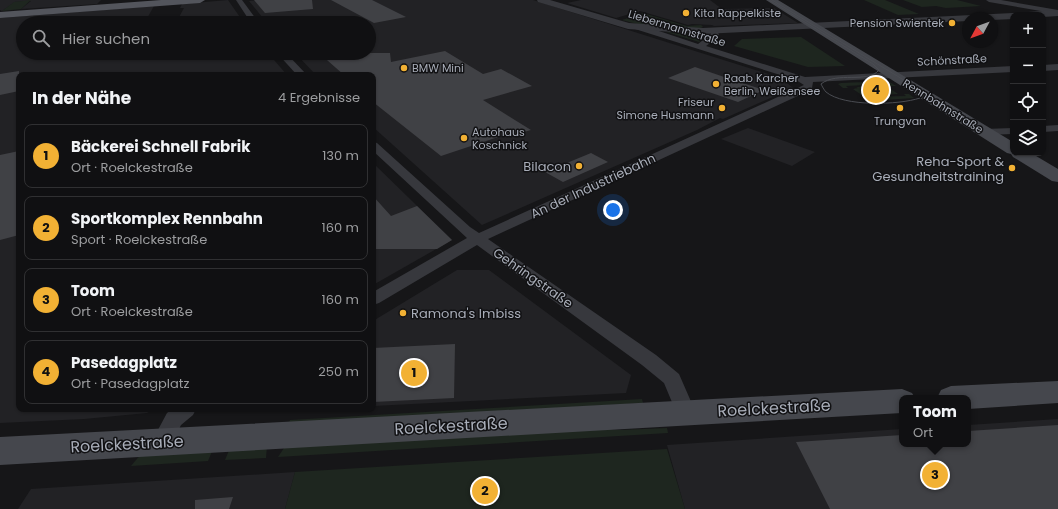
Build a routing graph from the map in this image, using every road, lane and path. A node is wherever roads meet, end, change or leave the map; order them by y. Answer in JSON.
{"nodes":[{"id":1,"x":200,"y":0,"type":"edge"},
{"id":2,"x":239,"y":0,"type":"edge"},
{"id":3,"x":541,"y":0,"type":"edge"},
{"id":4,"x":771,"y":0,"type":"edge"},
{"id":5,"x":990,"y":0,"type":"edge"},
{"id":6,"x":1058,"y":13,"type":"edge"},
{"id":7,"x":1046,"y":14,"type":"edge"},
{"id":8,"x":0,"y":15,"type":"edge"},
{"id":9,"x":250,"y":16,"type":"edge"},
{"id":10,"x":1010,"y":16,"type":"edge"},
{"id":11,"x":998,"y":17,"type":"edge"},
{"id":12,"x":962,"y":18,"type":"edge"},
{"id":13,"x":813,"y":26,"type":"junction"},
{"id":14,"x":638,"y":27,"type":"junction"},
{"id":15,"x":714,"y":32,"type":"junction"},
{"id":16,"x":699,"y":47,"type":"junction"},
{"id":17,"x":288,"y":60,"type":"edge"},
{"id":18,"x":1058,"y":67,"type":"edge"},
{"id":19,"x":1046,"y":68,"type":"edge"},
{"id":20,"x":1010,"y":69,"type":"edge"},
{"id":21,"x":299,"y":72,"type":"edge"},
{"id":22,"x":893,"y":76,"type":"junction"},
{"id":23,"x":804,"y":80,"type":"junction"},
{"id":24,"x":1058,"y":128,"type":"edge"},
{"id":25,"x":1046,"y":129,"type":"edge"},
{"id":26,"x":1010,"y":130,"type":"edge"},
{"id":27,"x":984,"y":132,"type":"junction"},
{"id":28,"x":376,"y":148,"type":"edge"},
{"id":29,"x":1010,"y":148,"type":"edge"},
{"id":30,"x":1024,"y":156,"type":"edge"},
{"id":31,"x":1058,"y":177,"type":"edge"},
{"id":32,"x":477,"y":239,"type":"junction"},
{"id":33,"x":376,"y":297,"type":"edge"},
{"id":34,"x":1058,"y":392,"type":"edge"},
{"id":35,"x":971,"y":397,"type":"edge"},
{"id":36,"x":899,"y":401,"type":"edge"},
{"id":37,"x":182,"y":412,"type":"edge"},
{"id":38,"x":686,"y":413,"type":"junction"},
{"id":39,"x":163,"y":441,"type":"junction"},
{"id":40,"x":0,"y":451,"type":"edge"}],
"edges":[{"from":1,"to":8,"type":"main road"},
{"from":2,"to":9,"type":"street"},
{"from":3,"to":14,"type":"street","name":"Liebermannstraße"},
{"from":4,"to":13,"type":"main road","name":"Rennbahnstraße"},
{"from":5,"to":6,"type":"street"},
{"from":6,"to":7,"type":"street"},
{"from":10,"to":11,"type":"street"},
{"from":12,"to":13,"type":"street"},
{"from":13,"to":15,"type":"street"},
{"from":13,"to":22,"type":"main road","name":"Rennbahnstraße"},
{"from":14,"to":15,"type":"street"},
{"from":14,"to":16,"type":"street","name":"Liebermannstraße"},
{"from":15,"to":16,"type":"street"},
{"from":16,"to":23,"type":"street","name":"Liebermannstraße"},
{"from":17,"to":21,"type":"street"},
{"from":18,"to":19,"type":"street"},
{"from":20,"to":22,"type":"street","name":"Schönstraße"},
{"from":22,"to":23,"type":"street","name":"Schönstraße"},
{"from":22,"to":27,"type":"main road","name":"Rennbahnstraße"},
{"from":23,"to":32,"type":"street","name":"An der Industriebahn"},
{"from":24,"to":25,"type":"street"},
{"from":26,"to":27,"type":"street"},
{"from":27,"to":29,"type":"main road","name":"Rennbahnstraße"},
{"from":28,"to":32,"type":"street","name":"Gehringstraße"},
{"from":30,"to":31,"type":"main road"},
{"from":32,"to":33,"type":"street","name":"An der Industriebahn"},
{"from":32,"to":38,"type":"street","name":"Gehringstraße"},
{"from":34,"to":35,"type":"main road"},
{"from":36,"to":38,"type":"main road","name":"Roelckestraße"},
{"from":37,"to":39,"type":"street"},
{"from":38,"to":39,"type":"main road","name":"Roelckestraße"},
{"from":39,"to":40,"type":"main road","name":"Roelckestraße"}]}
